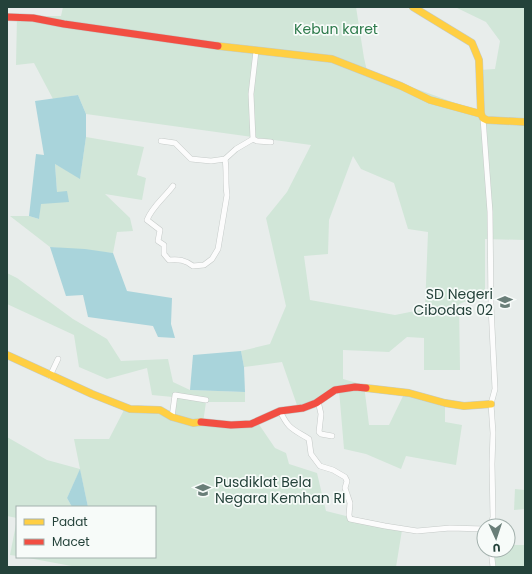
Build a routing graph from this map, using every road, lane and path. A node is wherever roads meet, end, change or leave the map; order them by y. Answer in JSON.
{"nodes":[{"id":1,"x":413,"y":7,"type":"edge"},
{"id":2,"x":7,"y":16,"type":"edge"},
{"id":3,"x":256,"y":51,"type":"junction"},
{"id":4,"x":482,"y":116,"type":"junction"},
{"id":5,"x":525,"y":122,"type":"edge"},
{"id":6,"x":253,"y":139,"type":"junction"},
{"id":7,"x":161,"y":141,"type":"dead end"},
{"id":8,"x":271,"y":142,"type":"dead end"},
{"id":9,"x":225,"y":159,"type":"junction"},
{"id":10,"x":173,"y":186,"type":"dead end"},
{"id":11,"x":7,"y":355,"type":"edge"},
{"id":12,"x":58,"y":359,"type":"dead end"},
{"id":13,"x":50,"y":376,"type":"junction"},
{"id":14,"x":206,"y":400,"type":"dead end"},
{"id":15,"x":318,"y":401,"type":"junction"},
{"id":16,"x":491,"y":404,"type":"junction"},
{"id":17,"x":280,"y":411,"type":"junction"},
{"id":18,"x":172,"y":417,"type":"junction"},
{"id":19,"x":332,"y":436,"type":"dead end"},
{"id":20,"x":493,"y":518,"type":"edge"},
{"id":21,"x":476,"y":529,"type":"edge"}],
"edges":[{"from":1,"to":4,"type":"street"},
{"from":2,"to":3,"type":"street"},
{"from":3,"to":4,"type":"street"},
{"from":3,"to":6,"type":"street"},
{"from":4,"to":5,"type":"street"},
{"from":4,"to":16,"type":"street"},
{"from":6,"to":8,"type":"street"},
{"from":6,"to":9,"type":"street"},
{"from":7,"to":9,"type":"street"},
{"from":9,"to":10,"type":"street"},
{"from":11,"to":13,"type":"street"},
{"from":12,"to":13,"type":"street"},
{"from":13,"to":18,"type":"street"},
{"from":14,"to":18,"type":"street"},
{"from":15,"to":16,"type":"street"},
{"from":15,"to":17,"type":"street"},
{"from":15,"to":19,"type":"street"},
{"from":16,"to":20,"type":"street"},
{"from":17,"to":18,"type":"street"},
{"from":17,"to":21,"type":"street"}]}
